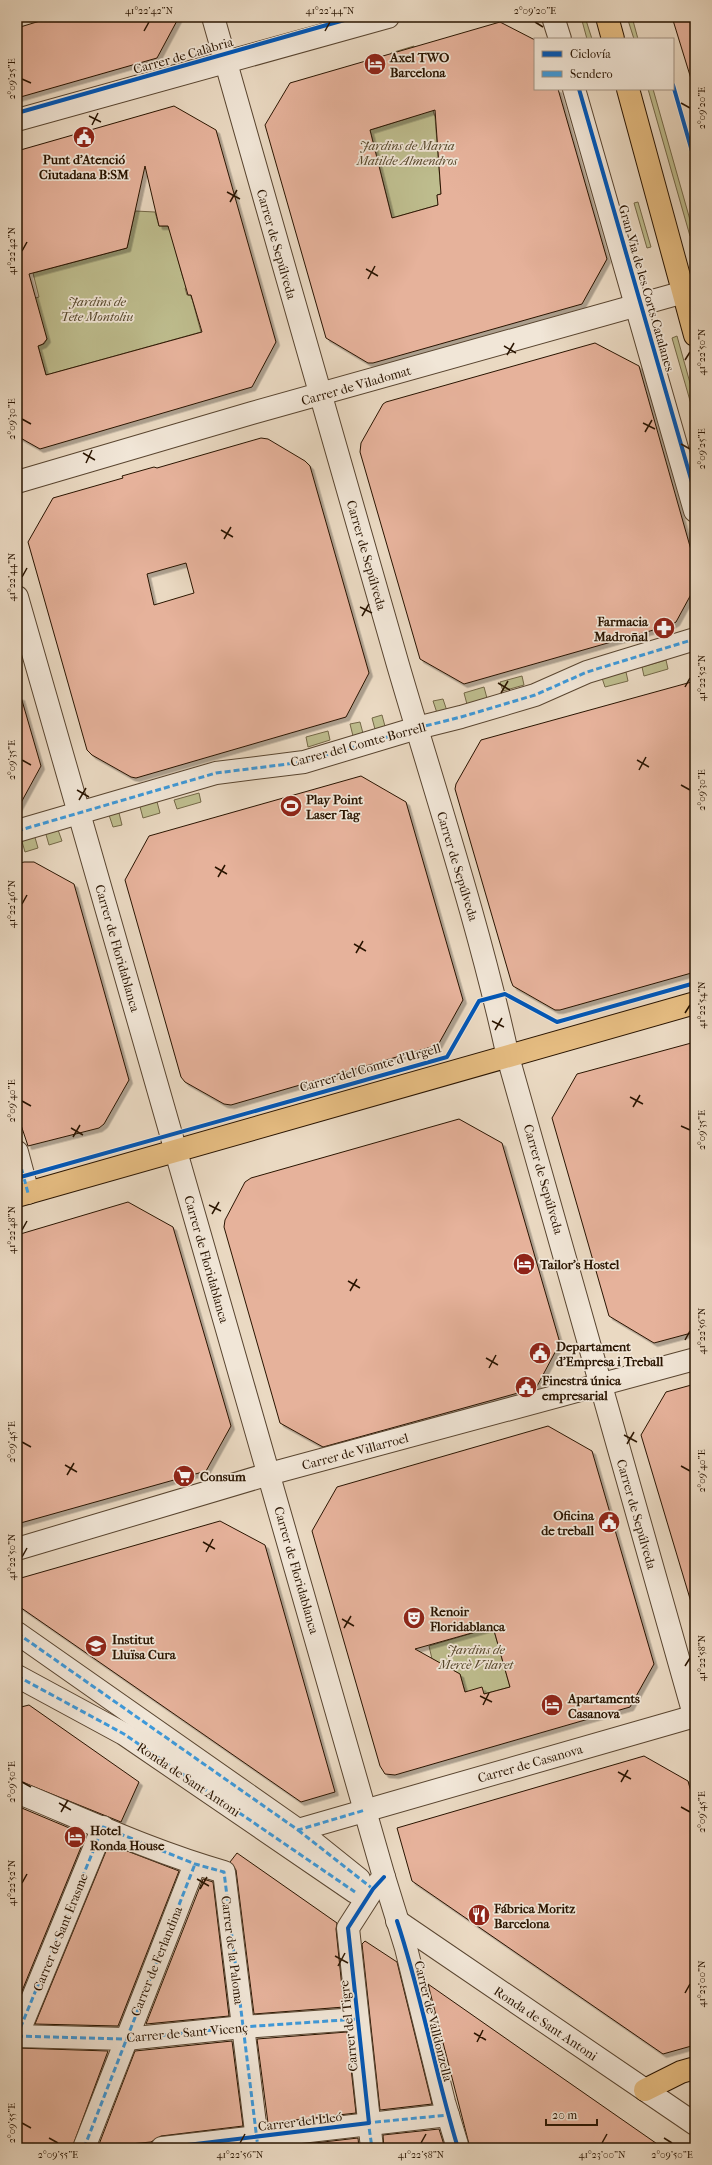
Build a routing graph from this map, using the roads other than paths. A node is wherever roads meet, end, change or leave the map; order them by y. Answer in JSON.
{"nodes":[{"id":1,"x":213,"y":17,"type":"edge"},
{"id":2,"x":388,"y":17,"type":"edge"},
{"id":3,"x":553,"y":17,"type":"edge"},
{"id":4,"x":607,"y":17,"type":"edge"},
{"id":5,"x":560,"y":38,"type":"edge"},
{"id":6,"x":613,"y":38,"type":"edge"},
{"id":7,"x":226,"y":63,"type":"junction"},
{"id":8,"x":574,"y":90,"type":"edge"},
{"id":9,"x":628,"y":90,"type":"edge"},
{"id":10,"x":17,"y":120,"type":"edge"},
{"id":11,"x":689,"y":291,"type":"edge"},
{"id":12,"x":636,"y":305,"type":"junction"},
{"id":13,"x":695,"y":335,"type":"edge"},
{"id":14,"x":321,"y":395,"type":"junction"},
{"id":15,"x":17,"y":482,"type":"edge"},
{"id":16,"x":695,"y":510,"type":"edge"},
{"id":17,"x":17,"y":597,"type":"edge"},
{"id":18,"x":695,"y":639,"type":"edge"},
{"id":19,"x":417,"y":728,"type":"junction"},
{"id":20,"x":79,"y":814,"type":"junction"},
{"id":21,"x":17,"y":831,"type":"edge"},
{"id":22,"x":695,"y":1003,"type":"edge"},
{"id":23,"x":508,"y":1057,"type":"junction"},
{"id":24,"x":176,"y":1151,"type":"junction"},
{"id":25,"x":17,"y":1152,"type":"edge"},
{"id":26,"x":22,"y":1194,"type":"edge"},
{"id":27,"x":695,"y":1358,"type":"edge"},
{"id":28,"x":600,"y":1385,"type":"junction"},
{"id":29,"x":269,"y":1474,"type":"junction"},
{"id":30,"x":17,"y":1549,"type":"edge"},
{"id":31,"x":17,"y":1633,"type":"edge"},
{"id":32,"x":18,"y":1681,"type":"edge"},
{"id":33,"x":695,"y":1716,"type":"edge"},
{"id":34,"x":17,"y":1792,"type":"edge"},
{"id":35,"x":365,"y":1810,"type":"junction"},
{"id":36,"x":103,"y":1827,"type":"junction"},
{"id":37,"x":298,"y":1830,"type":"junction"},
{"id":38,"x":195,"y":1864,"type":"junction"},
{"id":39,"x":371,"y":1886,"type":"junction"},
{"id":40,"x":397,"y":1921,"type":"junction"},
{"id":41,"x":357,"y":2019,"type":"junction"},
{"id":42,"x":243,"y":2027,"type":"junction"},
{"id":43,"x":17,"y":2036,"type":"edge"},
{"id":44,"x":126,"y":2039,"type":"junction"},
{"id":45,"x":695,"y":2068,"type":"edge"},
{"id":46,"x":645,"y":2090,"type":"junction"},
{"id":47,"x":448,"y":2115,"type":"junction"},
{"id":48,"x":369,"y":2123,"type":"junction"},
{"id":49,"x":695,"y":2124,"type":"edge"},
{"id":50,"x":258,"y":2142,"type":"edge"},
{"id":51,"x":84,"y":2148,"type":"edge"},
{"id":52,"x":162,"y":2148,"type":"edge"},
{"id":53,"x":372,"y":2148,"type":"edge"},
{"id":54,"x":458,"y":2148,"type":"edge"}],
"edges":[{"from":1,"to":7,"type":"street","name":"Carrer de Sepúlveda"},
{"from":2,"to":7,"type":"street","name":"Carrer de Calàbria"},
{"from":3,"to":5,"type":"street"},
{"from":4,"to":6,"type":"main road"},
{"from":7,"to":10,"type":"street","name":"Carrer de Calàbria"},
{"from":7,"to":14,"type":"street","name":"Carrer de Sepúlveda"},
{"from":8,"to":12,"type":"street"},
{"from":9,"to":11,"type":"main road"},
{"from":11,"to":12,"type":"street","name":"Carrer de Viladomat"},
{"from":11,"to":13,"type":"main road"},
{"from":12,"to":14,"type":"street","name":"Carrer de Viladomat"},
{"from":12,"to":16,"type":"street"},
{"from":14,"to":15,"type":"street","name":"Carrer de Viladomat"},
{"from":14,"to":19,"type":"street","name":"Carrer de Sepúlveda"},
{"from":17,"to":20,"type":"street","name":"Carrer de Floridablanca"},
{"from":18,"to":19,"type":"street","name":"Carrer del Comte Borrell"},
{"from":19,"to":20,"type":"street","name":"Carrer del Comte Borrell"},
{"from":19,"to":23,"type":"street","name":"Carrer de Sepúlveda"},
{"from":20,"to":21,"type":"street","name":"Carrer del Comte Borrell"},
{"from":20,"to":24,"type":"street","name":"Carrer de Floridablanca"},
{"from":22,"to":23,"type":"main road","name":"Carrer del Comte d'Urgell"},
{"from":23,"to":24,"type":"main road","name":"Carrer del Comte d'Urgell"},
{"from":23,"to":28,"type":"street","name":"Carrer de Sepúlveda"},
{"from":24,"to":26,"type":"main road","name":"Carrer del Comte d'Urgell"},
{"from":24,"to":29,"type":"street","name":"Carrer de Floridablanca"},
{"from":25,"to":26,"type":"street"},
{"from":27,"to":28,"type":"street","name":"Carrer de Villarroel"},
{"from":28,"to":29,"type":"street","name":"Carrer de Villarroel"},
{"from":28,"to":33,"type":"street","name":"Carrer de Sepúlveda"},
{"from":29,"to":30,"type":"street","name":"Carrer de Villarroel"},
{"from":29,"to":35,"type":"street","name":"Carrer de Floridablanca"},
{"from":31,"to":37,"type":"street","name":"Ronda de Sant Antoni"},
{"from":32,"to":39,"type":"street","name":"Ronda de Sant Antoni"},
{"from":33,"to":35,"type":"street","name":"Carrer de Casanova"},
{"from":34,"to":36,"type":"street"},
{"from":35,"to":37,"type":"street"},
{"from":35,"to":39,"type":"street","name":"Carrer de Floridablanca"},
{"from":36,"to":38,"type":"street"},
{"from":36,"to":43,"type":"street","name":"Carrer de Sant Erasme"},
{"from":37,"to":39,"type":"street","name":"Ronda de Sant Antoni"},
{"from":38,"to":42,"type":"street","name":"Carrer de la Paloma"},
{"from":38,"to":44,"type":"street","name":"Carrer de Ferlandina"},
{"from":39,"to":40,"type":"street","name":"Carrer de Floridablanca"},
{"from":39,"to":41,"type":"street","name":"Carrer del Tigre"},
{"from":40,"to":46,"type":"street","name":"Ronda de Sant Antoni"},
{"from":40,"to":47,"type":"street","name":"Carrer de Valldonzella"},
{"from":41,"to":42,"type":"street","name":"Carrer de Sant Vicenç"},
{"from":41,"to":48,"type":"street","name":"Carrer del Tigre"},
{"from":42,"to":44,"type":"street","name":"Carrer de Sant Vicenç"},
{"from":42,"to":50,"type":"street","name":"Carrer de la Paloma"},
{"from":43,"to":44,"type":"street","name":"Carrer de Sant Vicenç"},
{"from":44,"to":51,"type":"street","name":"Carrer de Ferlandina"},
{"from":45,"to":46,"type":"main road"},
{"from":46,"to":49,"type":"street","name":"Ronda de Sant Antoni"},
{"from":47,"to":48,"type":"street","name":"Carrer del Lleó"},
{"from":47,"to":54,"type":"street","name":"Carrer de Valldonzella"},
{"from":48,"to":50,"type":"street","name":"Carrer del Lleó"},
{"from":48,"to":53,"type":"street","name":"Carrer del Tigre"},
{"from":50,"to":52,"type":"street","name":"Carrer del Lleó"}]}
